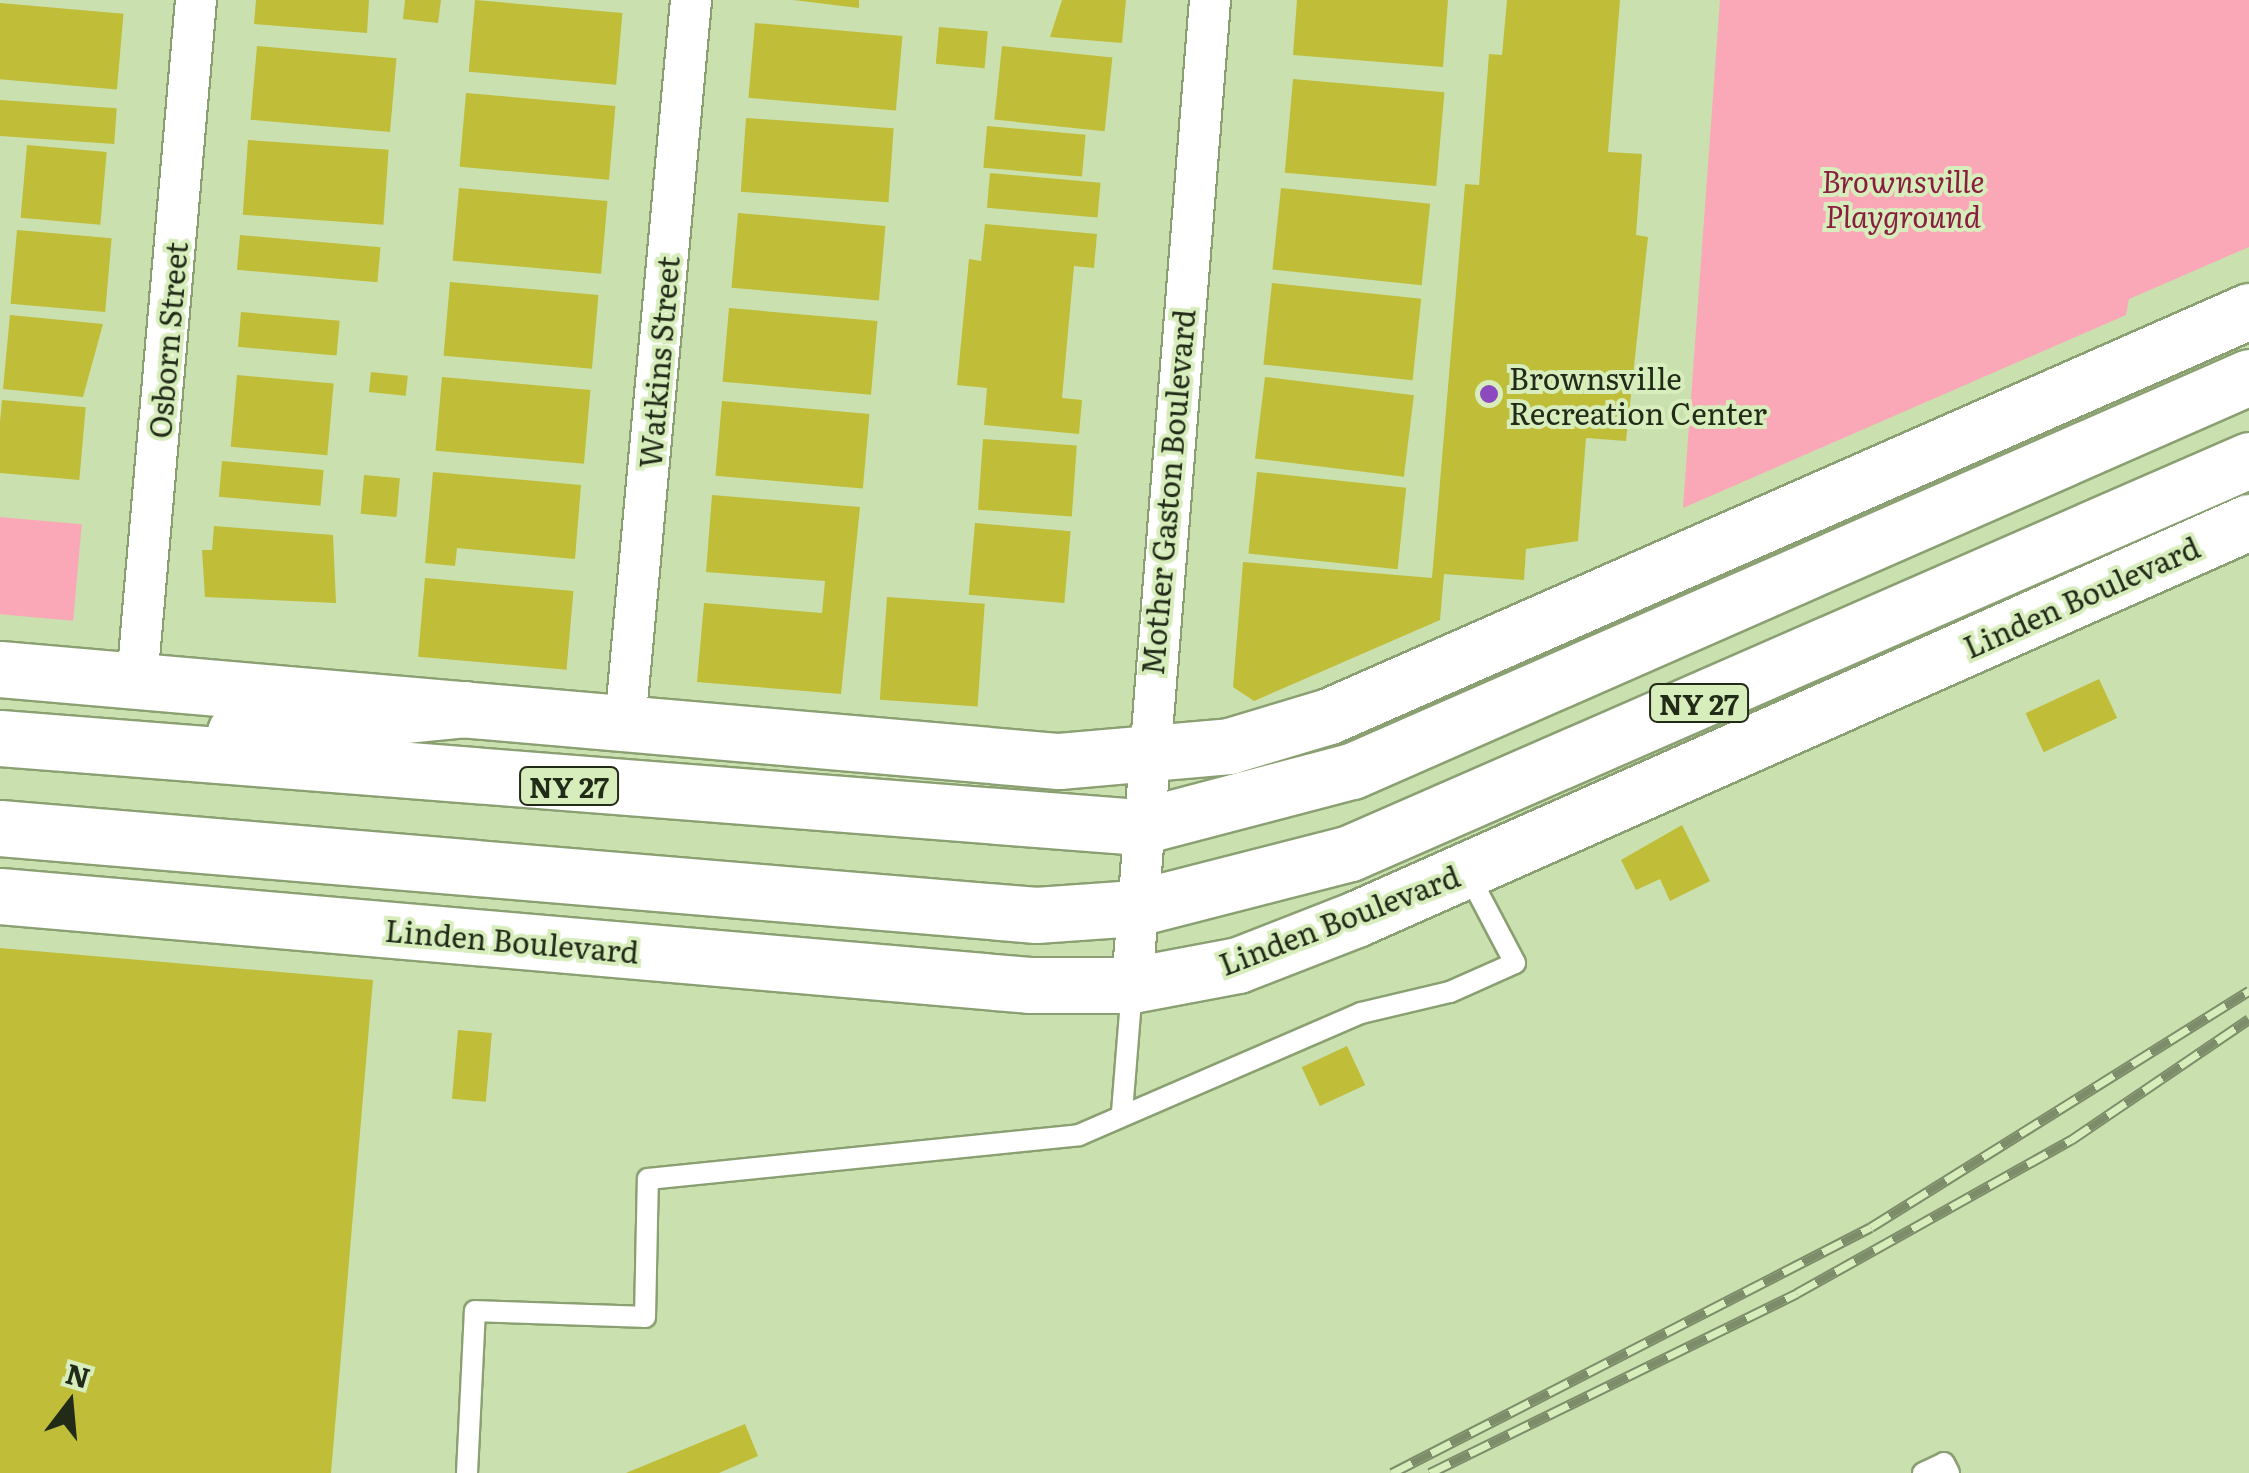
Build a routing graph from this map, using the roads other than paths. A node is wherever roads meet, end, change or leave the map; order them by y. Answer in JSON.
{"nodes":[{"id":1,"x":196,"y":0,"type":"edge"},
{"id":2,"x":690,"y":0,"type":"edge"},
{"id":3,"x":1210,"y":0,"type":"edge"},
{"id":4,"x":2249,"y":310,"type":"edge"},
{"id":5,"x":2249,"y":377,"type":"edge"},
{"id":6,"x":2249,"y":460,"type":"edge"},
{"id":7,"x":2249,"y":522,"type":"edge"},
{"id":8,"x":0,"y":668,"type":"edge"},
{"id":9,"x":137,"y":680,"type":"junction"},
{"id":10,"x":466,"y":709,"type":"junction"},
{"id":11,"x":626,"y":724,"type":"junction"},
{"id":12,"x":0,"y":738,"type":"edge"},
{"id":13,"x":98,"y":746,"type":"junction"},
{"id":14,"x":1144,"y":758,"type":"junction"},
{"id":15,"x":1138,"y":827,"type":"junction"},
{"id":16,"x":0,"y":828,"type":"edge"},
{"id":17,"x":1466,"y":870,"type":"junction"},
{"id":18,"x":0,"y":896,"type":"edge"},
{"id":19,"x":1136,"y":908,"type":"junction"},
{"id":20,"x":1132,"y":984,"type":"junction"},
{"id":21,"x":1122,"y":1112,"type":"junction"},
{"id":22,"x":467,"y":1473,"type":"edge"},
{"id":23,"x":1923,"y":1473,"type":"edge"},
{"id":24,"x":1949,"y":1473,"type":"edge"}],
"edges":[{"from":1,"to":9,"type":"street","name":"Osborn Street"},
{"from":2,"to":11,"type":"street","name":"Watkins Street"},
{"from":3,"to":14,"type":"street","name":"Mother Gaston Boulevard"},
{"from":4,"to":14,"type":"main road"},
{"from":5,"to":15,"type":"main road","number":"NY 27"},
{"from":6,"to":19,"type":"main road","name":"Linden Boulevard","number":"NY 27"},
{"from":7,"to":17,"type":"main road","name":"Linden Boulevard"},
{"from":8,"to":9,"type":"main road"},
{"from":9,"to":10,"type":"main road"},
{"from":10,"to":11,"type":"main road"},
{"from":10,"to":13,"type":"main road"},
{"from":11,"to":14,"type":"main road"},
{"from":12,"to":13,"type":"main road","number":"NY 27"},
{"from":13,"to":15,"type":"main road","number":"NY 27"},
{"from":14,"to":15,"type":"street","name":"Mother Gaston Boulevard"},
{"from":15,"to":19,"type":"street","name":"Mother Gaston Boulevard"},
{"from":16,"to":19,"type":"main road","name":"Linden Boulevard","number":"NY 27"},
{"from":17,"to":20,"type":"main road","name":"Linden Boulevard"},
{"from":17,"to":21,"type":"lane"},
{"from":18,"to":20,"type":"main road","name":"Linden Boulevard"},
{"from":19,"to":20,"type":"street","name":"Mother Gaston Boulevard"},
{"from":20,"to":21,"type":"lane"},
{"from":21,"to":22,"type":"lane"},
{"from":23,"to":24,"type":"lane"}]}
